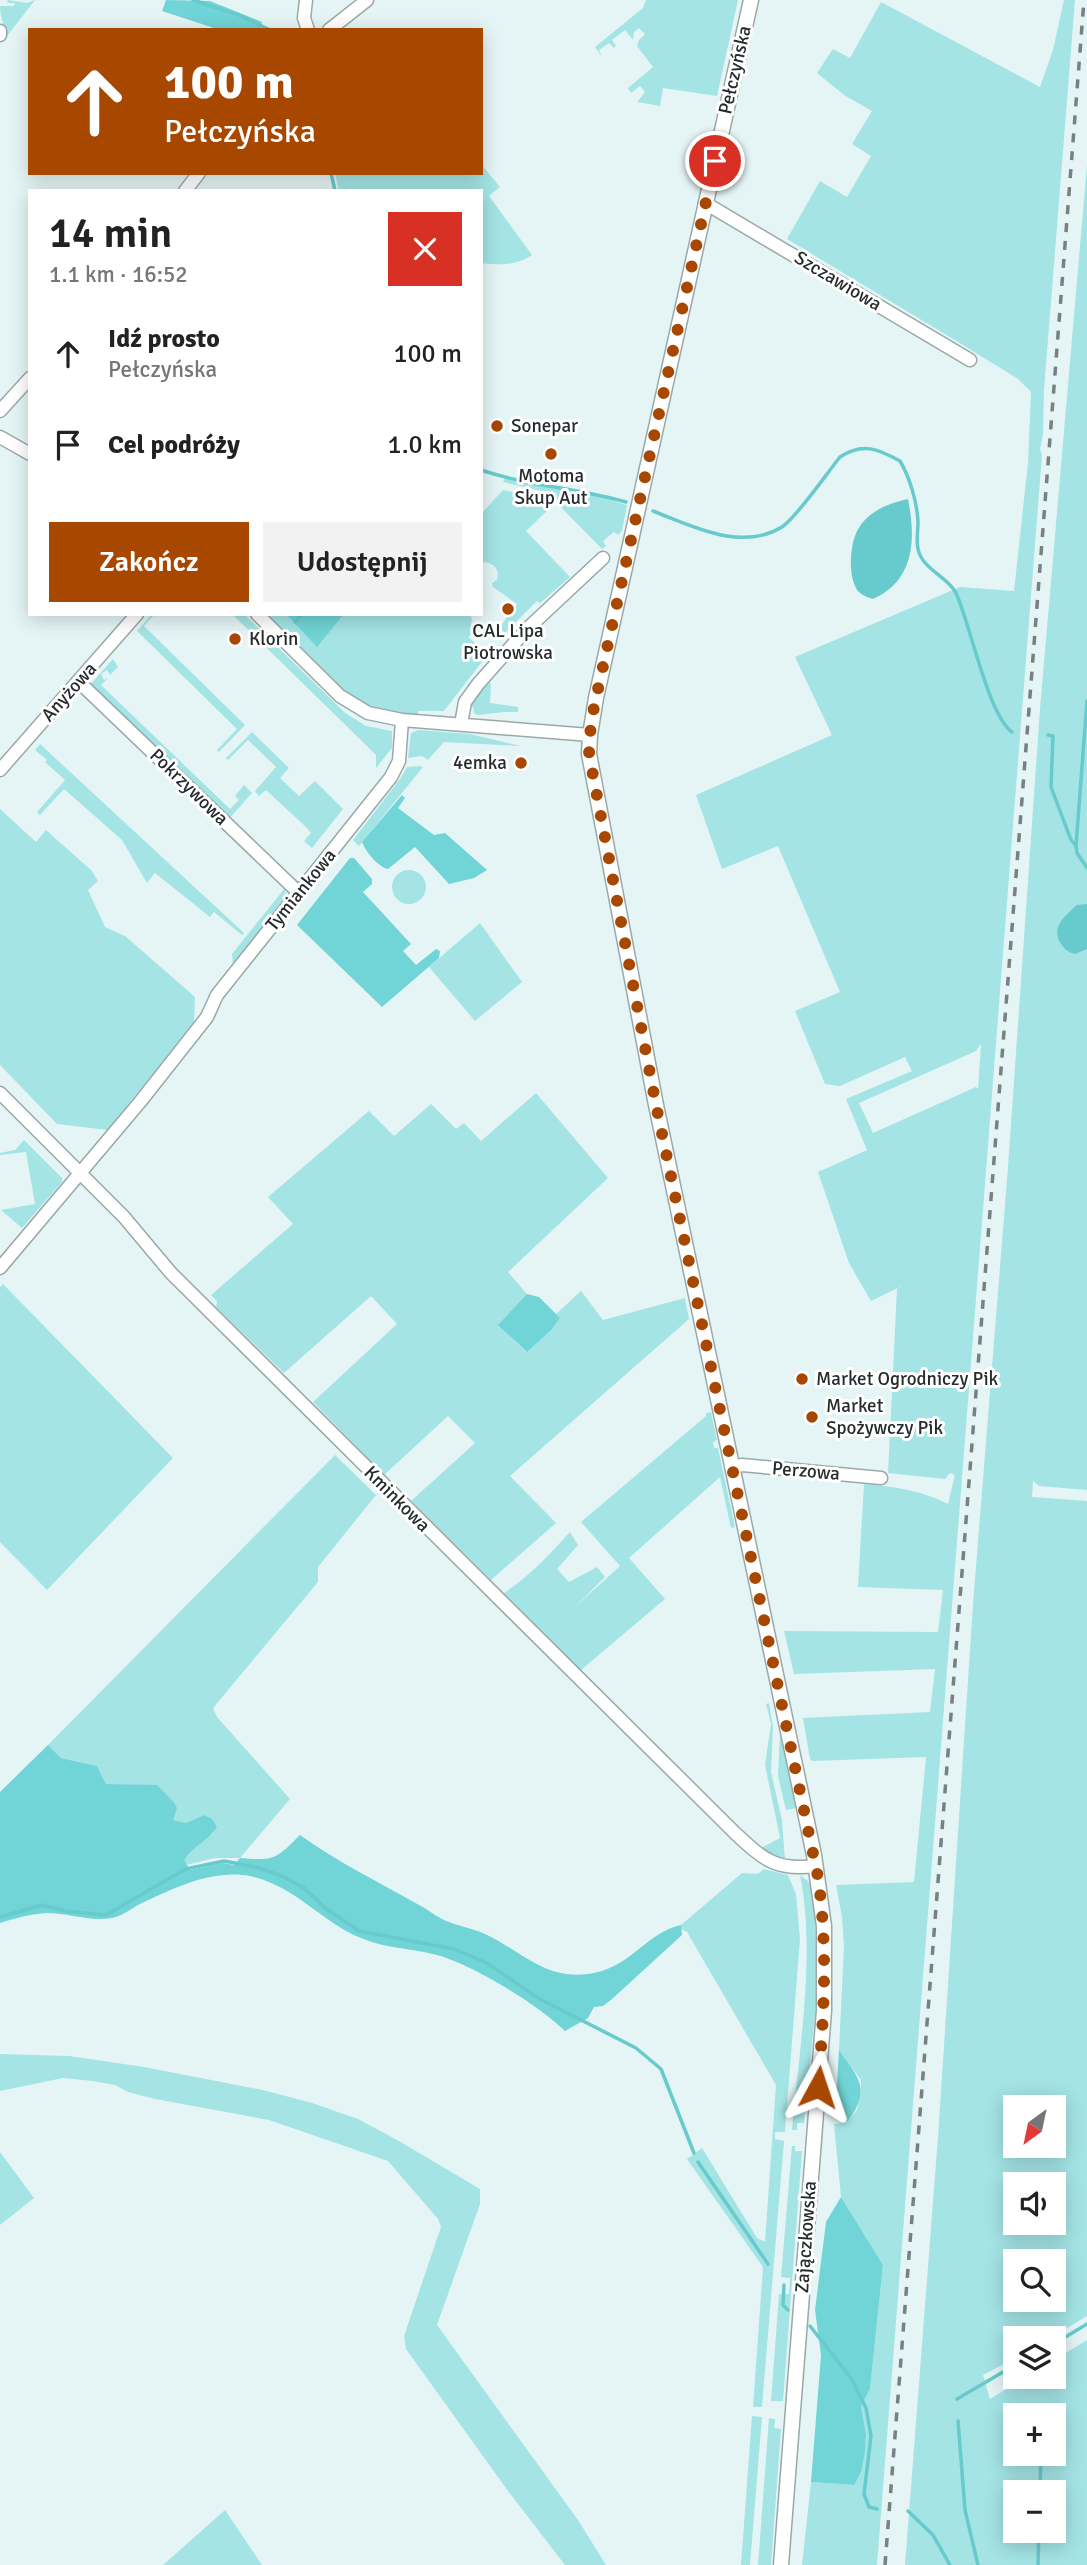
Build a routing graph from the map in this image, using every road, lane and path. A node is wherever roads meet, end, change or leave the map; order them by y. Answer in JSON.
{"nodes":[{"id":1,"x":306,"y":0,"type":"edge"},
{"id":2,"x":367,"y":0,"type":"edge"},
{"id":3,"x":751,"y":0,"type":"edge"},
{"id":4,"x":307,"y":28,"type":"edge"},
{"id":5,"x":332,"y":28,"type":"edge"},
{"id":6,"x":197,"y":175,"type":"edge"},
{"id":7,"x":187,"y":189,"type":"edge"},
{"id":8,"x":705,"y":203,"type":"junction"},
{"id":9,"x":970,"y":360,"type":"dead end"},
{"id":10,"x":28,"y":380,"type":"edge"},
{"id":11,"x":0,"y":411,"type":"edge"},
{"id":12,"x":0,"y":437,"type":"edge"},
{"id":13,"x":28,"y":453,"type":"edge"},
{"id":14,"x":603,"y":558,"type":"dead end"},
{"id":15,"x":135,"y":616,"type":"edge"},
{"id":16,"x":259,"y":616,"type":"edge"},
{"id":17,"x":78,"y":681,"type":"junction"},
{"id":18,"x":402,"y":720,"type":"junction"},
{"id":19,"x":461,"y":724,"type":"junction"},
{"id":20,"x":590,"y":735,"type":"junction"},
{"id":21,"x":0,"y":770,"type":"edge"},
{"id":22,"x":299,"y":893,"type":"junction"},
{"id":23,"x":0,"y":1093,"type":"edge"},
{"id":24,"x":81,"y":1173,"type":"junction"},
{"id":25,"x":0,"y":1268,"type":"edge"},
{"id":26,"x":732,"y":1467,"type":"junction"},
{"id":27,"x":881,"y":1478,"type":"dead end"},
{"id":28,"x":816,"y":1866,"type":"junction"},
{"id":29,"x":823,"y":1909,"type":"joint"},
{"id":30,"x":781,"y":2565,"type":"edge"}],
"edges":[{"from":1,"to":4,"type":"street"},
{"from":2,"to":5,"type":"street"},
{"from":3,"to":8,"type":"main road","name":"Pełczyńska"},
{"from":6,"to":7,"type":"street"},
{"from":8,"to":9,"type":"street","name":"Szczawiowa"},
{"from":8,"to":20,"type":"main road","name":"Pełczyńska"},
{"from":10,"to":11,"type":"street"},
{"from":12,"to":13,"type":"street"},
{"from":14,"to":19,"type":"street"},
{"from":15,"to":17,"type":"street","name":"Anyżowa"},
{"from":16,"to":18,"type":"street"},
{"from":17,"to":21,"type":"street","name":"Anyżowa"},
{"from":17,"to":22,"type":"street","name":"Pokrzywowa"},
{"from":18,"to":19,"type":"street"},
{"from":18,"to":22,"type":"street","name":"Tymiankowa"},
{"from":19,"to":20,"type":"street"},
{"from":20,"to":26,"type":"main road","name":"Pełczyńska"},
{"from":22,"to":24,"type":"street","name":"Tymiankowa"},
{"from":23,"to":24,"type":"street","name":"Kminkowa"},
{"from":24,"to":25,"type":"street","name":"Tymiankowa"},
{"from":24,"to":28,"type":"street","name":"Kminkowa"},
{"from":26,"to":27,"type":"street","name":"Perzowa"},
{"from":26,"to":28,"type":"main road","name":"Pełczyńska"},
{"from":28,"to":29,"type":"main road","name":"Pełczyńska"},
{"from":29,"to":30,"type":"main road","name":"Zajączkowska"}]}
